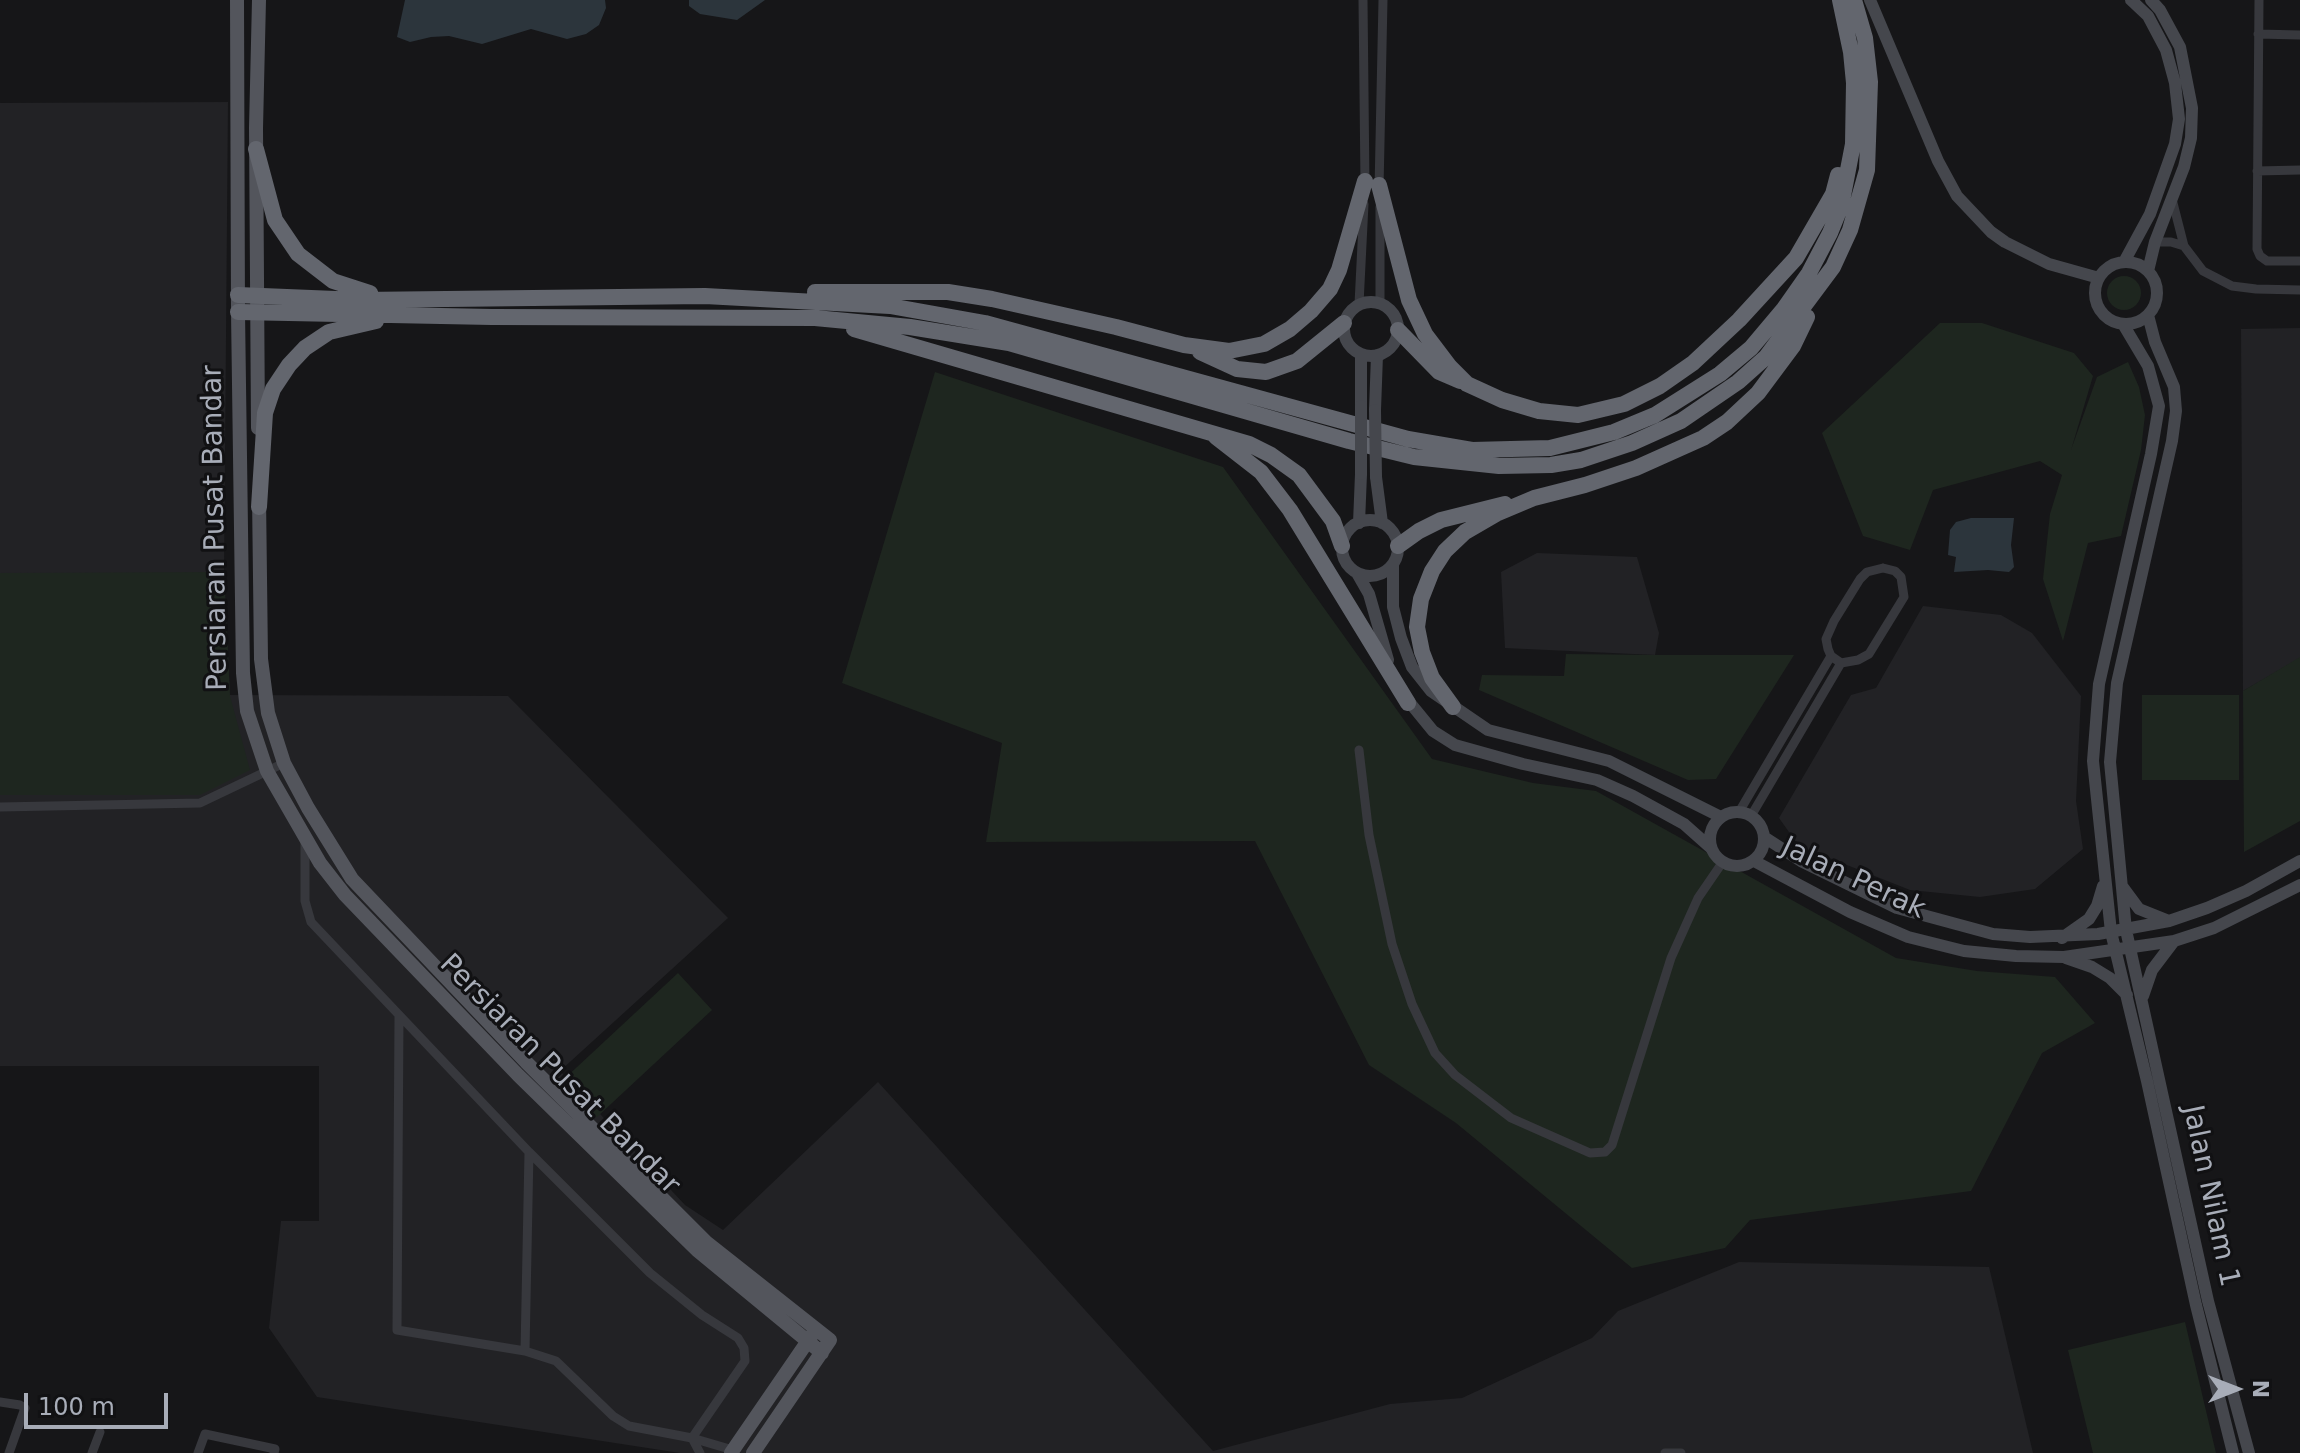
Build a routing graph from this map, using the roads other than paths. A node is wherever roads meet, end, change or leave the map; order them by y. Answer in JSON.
{"nodes":[{"id":1,"x":237,"y":0,"type":"edge"},
{"id":2,"x":259,"y":0,"type":"edge"},
{"id":3,"x":1363,"y":0,"type":"edge"},
{"id":4,"x":1383,"y":0,"type":"edge"},
{"id":5,"x":1840,"y":0,"type":"edge"},
{"id":6,"x":1854,"y":0,"type":"edge"},
{"id":7,"x":1870,"y":0,"type":"edge"},
{"id":8,"x":2131,"y":0,"type":"edge"},
{"id":9,"x":2151,"y":0,"type":"edge"},
{"id":10,"x":2259,"y":0,"type":"edge"},
{"id":11,"x":2258,"y":34,"type":"junction"},
{"id":12,"x":2300,"y":35,"type":"edge"},
{"id":13,"x":1853,"y":144,"type":"junction"},
{"id":14,"x":256,"y":149,"type":"junction"},
{"id":15,"x":2300,"y":170,"type":"edge"},
{"id":16,"x":2257,"y":171,"type":"junction"},
{"id":17,"x":1372,"y":183,"type":"junction"},
{"id":18,"x":2172,"y":199,"type":"junction"},
{"id":19,"x":2155,"y":242,"type":"junction"},
{"id":20,"x":2184,"y":246,"type":"junction"},
{"id":21,"x":2300,"y":261,"type":"edge"},
{"id":22,"x":2124,"y":262,"type":"junction"},
{"id":23,"x":2148,"y":271,"type":"junction"},
{"id":24,"x":2099,"y":278,"type":"junction"},
{"id":25,"x":1821,"y":286,"type":"junction"},
{"id":26,"x":2300,"y":290,"type":"edge"},
{"id":27,"x":705,"y":296,"type":"junction"},
{"id":28,"x":238,"y":303,"type":"junction"},
{"id":29,"x":1380,"y":303,"type":"junction"},
{"id":30,"x":256,"y":304,"type":"junction"},
{"id":31,"x":1359,"y":304,"type":"junction"},
{"id":32,"x":402,"y":307,"type":"junction"},
{"id":33,"x":2148,"y":315,"type":"junction"},
{"id":34,"x":815,"y":318,"type":"junction"},
{"id":35,"x":1344,"y":323,"type":"junction"},
{"id":36,"x":2123,"y":324,"type":"junction"},
{"id":37,"x":1398,"y":330,"type":"junction"},
{"id":38,"x":1184,"y":345,"type":"junction"},
{"id":39,"x":1361,"y":354,"type":"junction"},
{"id":40,"x":1377,"y":355,"type":"junction"},
{"id":41,"x":1467,"y":384,"type":"junction"},
{"id":42,"x":1208,"y":431,"type":"junction"},
{"id":43,"x":1534,"y":498,"type":"junction"},
{"id":44,"x":259,"y":507,"type":"junction"},
{"id":45,"x":1359,"y":523,"type":"junction"},
{"id":46,"x":1382,"y":523,"type":"junction"},
{"id":47,"x":1342,"y":546,"type":"junction"},
{"id":48,"x":1398,"y":546,"type":"junction"},
{"id":49,"x":1393,"y":564,"type":"junction"},
{"id":50,"x":1357,"y":573,"type":"junction"},
{"id":51,"x":1831,"y":656,"type":"junction"},
{"id":52,"x":1841,"y":663,"type":"junction"},
{"id":53,"x":1408,"y":703,"type":"junction"},
{"id":54,"x":1453,"y":707,"type":"junction"},
{"id":55,"x":1359,"y":750,"type":"dead end"},
{"id":56,"x":284,"y":763,"type":"junction"},
{"id":57,"x":267,"y":771,"type":"junction"},
{"id":58,"x":0,"y":807,"type":"edge"},
{"id":59,"x":1745,"y":814,"type":"junction"},
{"id":60,"x":1721,"y":817,"type":"junction"},
{"id":61,"x":305,"y":837,"type":"junction"},
{"id":62,"x":1764,"y":837,"type":"junction"},
{"id":63,"x":1711,"y":848,"type":"junction"},
{"id":64,"x":1754,"y":861,"type":"junction"},
{"id":65,"x":2300,"y":861,"type":"edge"},
{"id":66,"x":1722,"y":863,"type":"junction"},
{"id":67,"x":2105,"y":876,"type":"junction"},
{"id":68,"x":2300,"y":885,"type":"edge"},
{"id":69,"x":2122,"y":886,"type":"junction"},
{"id":70,"x":2169,"y":921,"type":"junction"},
{"id":71,"x":2126,"y":930,"type":"junction"},
{"id":72,"x":2111,"y":932,"type":"junction"},
{"id":73,"x":2062,"y":938,"type":"junction"},
{"id":74,"x":2174,"y":941,"type":"junction"},
{"id":75,"x":2130,"y":948,"type":"junction"},
{"id":76,"x":2116,"y":950,"type":"junction"},
{"id":77,"x":2064,"y":957,"type":"junction"},
{"id":78,"x":2127,"y":995,"type":"junction"},
{"id":79,"x":2142,"y":1000,"type":"junction"},
{"id":80,"x":399,"y":1017,"type":"junction"},
{"id":81,"x":529,"y":1152,"type":"junction"},
{"id":82,"x":813,"y":1335,"type":"junction"},
{"id":83,"x":525,"y":1351,"type":"junction"},
{"id":84,"x":0,"y":1402,"type":"edge"},
{"id":85,"x":100,"y":1432,"type":"dead end"},
{"id":86,"x":692,"y":1438,"type":"junction"},
{"id":87,"x":274,"y":1451,"type":"edge"},
{"id":88,"x":732,"y":1452,"type":"edge"},
{"id":89,"x":9,"y":1453,"type":"edge"},
{"id":90,"x":92,"y":1453,"type":"edge"},
{"id":91,"x":198,"y":1453,"type":"edge"},
{"id":92,"x":700,"y":1453,"type":"edge"},
{"id":93,"x":753,"y":1453,"type":"edge"},
{"id":94,"x":1665,"y":1453,"type":"edge"},
{"id":95,"x":1681,"y":1453,"type":"edge"},
{"id":96,"x":2233,"y":1453,"type":"edge"},
{"id":97,"x":2249,"y":1453,"type":"edge"}],
"edges":[{"from":1,"to":28,"type":"main road","name":"Persiaran Pusat Bandar"},
{"from":2,"to":14,"type":"main road","name":"Persiaran Pusat Bandar"},
{"from":3,"to":17,"type":"street"},
{"from":4,"to":17,"type":"street"},
{"from":5,"to":13,"type":"highway"},
{"from":6,"to":25,"type":"highway"},
{"from":7,"to":24,"type":"main road"},
{"from":8,"to":22,"type":"main road"},
{"from":9,"to":18,"type":"main road"},
{"from":10,"to":11,"type":"street"},
{"from":11,"to":12,"type":"street"},
{"from":11,"to":16,"type":"street"},
{"from":13,"to":27,"type":"highway"},
{"from":13,"to":41,"type":"highway"},
{"from":14,"to":30,"type":"main road","name":"Persiaran Pusat Bandar"},
{"from":14,"to":32,"type":"highway"},
{"from":15,"to":16,"type":"street"},
{"from":16,"to":21,"type":"street"},
{"from":17,"to":29,"type":"street"},
{"from":17,"to":31,"type":"street"},
{"from":17,"to":38,"type":"highway"},
{"from":17,"to":41,"type":"highway"},
{"from":18,"to":19,"type":"main road"},
{"from":18,"to":20,"type":"street"},
{"from":19,"to":20,"type":"street"},
{"from":19,"to":23,"type":"main road"},
{"from":20,"to":26,"type":"street"},
{"from":22,"to":23,"type":"main road"},
{"from":22,"to":24,"type":"main road"},
{"from":23,"to":33,"type":"main road"},
{"from":24,"to":36,"type":"main road"},
{"from":25,"to":34,"type":"highway"},
{"from":25,"to":43,"type":"highway"},
{"from":27,"to":32,"type":"highway"},
{"from":27,"to":38,"type":"highway"},
{"from":28,"to":30,"type":"highway"},
{"from":28,"to":57,"type":"main road","name":"Persiaran Pusat Bandar"},
{"from":29,"to":31,"type":"main road"},
{"from":29,"to":37,"type":"main road"},
{"from":30,"to":32,"type":"highway"},
{"from":30,"to":44,"type":"main road","name":"Persiaran Pusat Bandar"},
{"from":31,"to":35,"type":"main road"},
{"from":32,"to":34,"type":"highway"},
{"from":32,"to":44,"type":"highway"},
{"from":33,"to":36,"type":"main road"},
{"from":33,"to":69,"type":"main road","name":"Jalan Nilam 1"},
{"from":34,"to":42,"type":"highway"},
{"from":35,"to":38,"type":"highway"},
{"from":35,"to":39,"type":"main road"},
{"from":36,"to":67,"type":"main road","name":"Jalan Nilam 1"},
{"from":37,"to":40,"type":"main road"},
{"from":37,"to":41,"type":"highway"},
{"from":39,"to":40,"type":"main road"},
{"from":39,"to":45,"type":"main road","bridge":true},
{"from":40,"to":46,"type":"main road","bridge":true},
{"from":42,"to":47,"type":"highway"},
{"from":42,"to":53,"type":"highway"},
{"from":43,"to":48,"type":"highway"},
{"from":43,"to":54,"type":"highway"},
{"from":44,"to":56,"type":"main road","name":"Persiaran Pusat Bandar"},
{"from":45,"to":46,"type":"main road"},
{"from":45,"to":47,"type":"main road"},
{"from":46,"to":48,"type":"main road"},
{"from":47,"to":50,"type":"main road"},
{"from":48,"to":49,"type":"main road"},
{"from":49,"to":50,"type":"main road"},
{"from":49,"to":54,"type":"main road"},
{"from":50,"to":53,"type":"main road"},
{"from":51,"to":52,"type":"street"},
{"from":51,"to":52,"type":"street"},
{"from":51,"to":59,"type":"street"},
{"from":52,"to":59,"type":"street"},
{"from":53,"to":63,"type":"main road"},
{"from":54,"to":60,"type":"main road"},
{"from":55,"to":66,"type":"street"},
{"from":56,"to":57,"type":"street"},
{"from":56,"to":82,"type":"main road","name":"Persiaran Pusat Bandar"},
{"from":57,"to":58,"type":"street"},
{"from":57,"to":61,"type":"main road","name":"Persiaran Pusat Bandar"},
{"from":59,"to":60,"type":"main road"},
{"from":59,"to":62,"type":"main road"},
{"from":60,"to":63,"type":"main road"},
{"from":61,"to":80,"type":"street"},
{"from":61,"to":82,"type":"main road","name":"Persiaran Pusat Bandar"},
{"from":62,"to":64,"type":"main road"},
{"from":62,"to":73,"type":"main road","name":"Jalan Perak"},
{"from":63,"to":66,"type":"main road"},
{"from":64,"to":66,"type":"main road"},
{"from":64,"to":77,"type":"main road","name":"Jalan Perak"},
{"from":65,"to":70,"type":"main road","name":"Jalan Perak"},
{"from":67,"to":72,"type":"main road","name":"Jalan Nilam 1"},
{"from":67,"to":73,"type":"main road"},
{"from":68,"to":74,"type":"main road","name":"Jalan Perak"},
{"from":69,"to":70,"type":"main road"},
{"from":69,"to":71,"type":"main road","name":"Jalan Nilam 1"},
{"from":70,"to":71,"type":"main road","name":"Jalan Perak"},
{"from":71,"to":72,"type":"main road","name":"Jalan Perak"},
{"from":71,"to":75,"type":"main road","name":"Jalan Nilam 1"},
{"from":72,"to":73,"type":"main road","name":"Jalan Perak"},
{"from":72,"to":76,"type":"main road","name":"Jalan Nilam 1"},
{"from":74,"to":75,"type":"main road","name":"Jalan Perak"},
{"from":74,"to":79,"type":"main road"},
{"from":75,"to":76,"type":"main road","name":"Jalan Perak"},
{"from":75,"to":79,"type":"main road","name":"Jalan Nilam 1"},
{"from":76,"to":77,"type":"main road","name":"Jalan Perak"},
{"from":76,"to":78,"type":"main road","name":"Jalan Nilam 1"},
{"from":77,"to":78,"type":"main road"},
{"from":78,"to":96,"type":"main road","name":"Jalan Nilam 1"},
{"from":79,"to":97,"type":"main road","name":"Jalan Nilam 1"},
{"from":80,"to":81,"type":"street"},
{"from":80,"to":83,"type":"street"},
{"from":81,"to":83,"type":"street"},
{"from":81,"to":86,"type":"street"},
{"from":82,"to":88,"type":"main road"},
{"from":82,"to":93,"type":"main road","name":"Persiaran Pusat Bandar"},
{"from":83,"to":86,"type":"street"},
{"from":84,"to":89,"type":"street"},
{"from":85,"to":90,"type":"street"},
{"from":86,"to":88,"type":"street"},
{"from":86,"to":92,"type":"street"},
{"from":87,"to":91,"type":"street"},
{"from":94,"to":95,"type":"street"}]}
